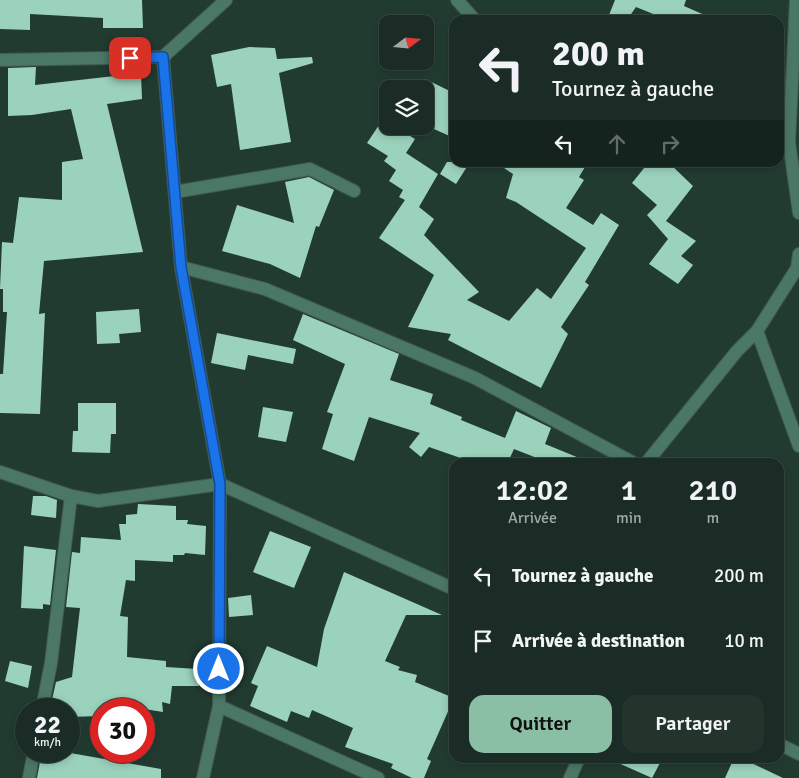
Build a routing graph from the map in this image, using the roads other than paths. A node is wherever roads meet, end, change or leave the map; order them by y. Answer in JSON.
{"nodes":[{"id":1,"x":226,"y":0,"type":"edge"},
{"id":2,"x":457,"y":0,"type":"edge"},
{"id":3,"x":796,"y":0,"type":"edge"},
{"id":4,"x":470,"y":15,"type":"edge"},
{"id":5,"x":163,"y":57,"type":"junction"},
{"id":6,"x":0,"y":60,"type":"edge"},
{"id":7,"x":784,"y":140,"type":"edge"},
{"id":8,"x":354,"y":191,"type":"dead end"},
{"id":9,"x":175,"y":192,"type":"junction"},
{"id":10,"x":799,"y":214,"type":"edge"},
{"id":11,"x":799,"y":254,"type":"edge"},
{"id":12,"x":181,"y":267,"type":"junction"},
{"id":13,"x":757,"y":331,"type":"junction"},
{"id":14,"x":799,"y":446,"type":"edge"},
{"id":15,"x":625,"y":458,"type":"edge"},
{"id":16,"x":650,"y":458,"type":"edge"},
{"id":17,"x":0,"y":472,"type":"edge"},
{"id":18,"x":220,"y":484,"type":"junction"},
{"id":19,"x":71,"y":496,"type":"junction"},
{"id":20,"x":449,"y":587,"type":"edge"},
{"id":21,"x":44,"y":698,"type":"edge"},
{"id":22,"x":219,"y":706,"type":"junction"},
{"id":23,"x":784,"y":745,"type":"edge"},
{"id":24,"x":798,"y":749,"type":"edge"},
{"id":25,"x":32,"y":763,"type":"edge"},
{"id":26,"x":577,"y":763,"type":"edge"},
{"id":27,"x":29,"y":778,"type":"edge"},
{"id":28,"x":204,"y":778,"type":"edge"},
{"id":29,"x":378,"y":778,"type":"edge"},
{"id":30,"x":570,"y":778,"type":"edge"}],
"edges":[{"from":1,"to":5,"type":"street"},
{"from":2,"to":4,"type":"street"},
{"from":3,"to":7,"type":"street"},
{"from":5,"to":6,"type":"street"},
{"from":5,"to":9,"type":"street"},
{"from":7,"to":10,"type":"street"},
{"from":8,"to":9,"type":"street"},
{"from":9,"to":12,"type":"street"},
{"from":11,"to":13,"type":"street"},
{"from":12,"to":15,"type":"street"},
{"from":12,"to":18,"type":"street"},
{"from":13,"to":14,"type":"street"},
{"from":13,"to":16,"type":"street"},
{"from":17,"to":19,"type":"street"},
{"from":18,"to":19,"type":"street"},
{"from":18,"to":20,"type":"street"},
{"from":18,"to":22,"type":"street"},
{"from":19,"to":21,"type":"street"},
{"from":22,"to":28,"type":"street"},
{"from":22,"to":29,"type":"street"},
{"from":23,"to":24,"type":"street"},
{"from":25,"to":27,"type":"street"},
{"from":26,"to":30,"type":"street"}]}
